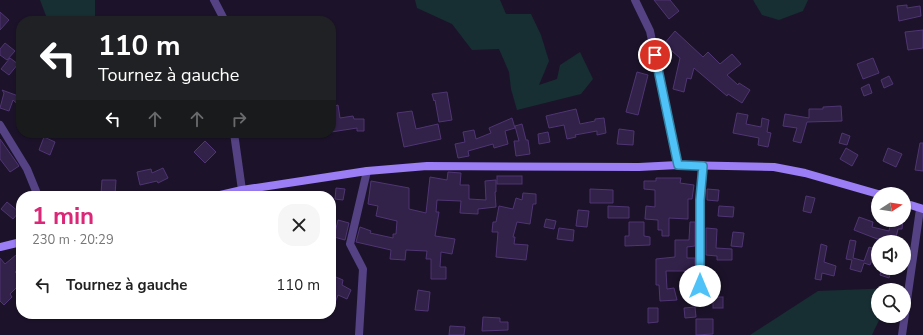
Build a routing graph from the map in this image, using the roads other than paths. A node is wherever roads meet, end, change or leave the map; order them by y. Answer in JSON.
{"nodes":[{"id":1,"x":214,"y":0,"type":"edge"},
{"id":2,"x":635,"y":0,"type":"edge"},
{"id":3,"x":222,"y":16,"type":"edge"},
{"id":4,"x":0,"y":125,"type":"edge"},
{"id":5,"x":235,"y":138,"type":"edge"},
{"id":6,"x":678,"y":165,"type":"junction"},
{"id":7,"x":703,"y":166,"type":"junction"},
{"id":8,"x":367,"y":171,"type":"junction"},
{"id":9,"x":242,"y":190,"type":"junction"},
{"id":10,"x":36,"y":191,"type":"edge"},
{"id":11,"x":238,"y":191,"type":"edge"},
{"id":12,"x":871,"y":192,"type":"edge"},
{"id":13,"x":911,"y":205,"type":"edge"},
{"id":14,"x":921,"y":209,"type":"edge"},
{"id":15,"x":16,"y":243,"type":"edge"},
{"id":16,"x":0,"y":247,"type":"edge"},
{"id":17,"x":700,"y":295,"type":"dead end"},
{"id":18,"x":359,"y":335,"type":"edge"},
{"id":19,"x":902,"y":335,"type":"edge"}],
"edges":[{"from":1,"to":3,"type":"street"},
{"from":2,"to":6,"type":"street"},
{"from":4,"to":10,"type":"street"},
{"from":5,"to":9,"type":"street"},
{"from":6,"to":7,"type":"street"},
{"from":6,"to":8,"type":"street"},
{"from":7,"to":12,"type":"street"},
{"from":7,"to":17,"type":"street"},
{"from":8,"to":9,"type":"street"},
{"from":8,"to":18,"type":"street"},
{"from":9,"to":11,"type":"street"},
{"from":13,"to":14,"type":"street"},
{"from":14,"to":19,"type":"street"},
{"from":15,"to":16,"type":"street"}]}
